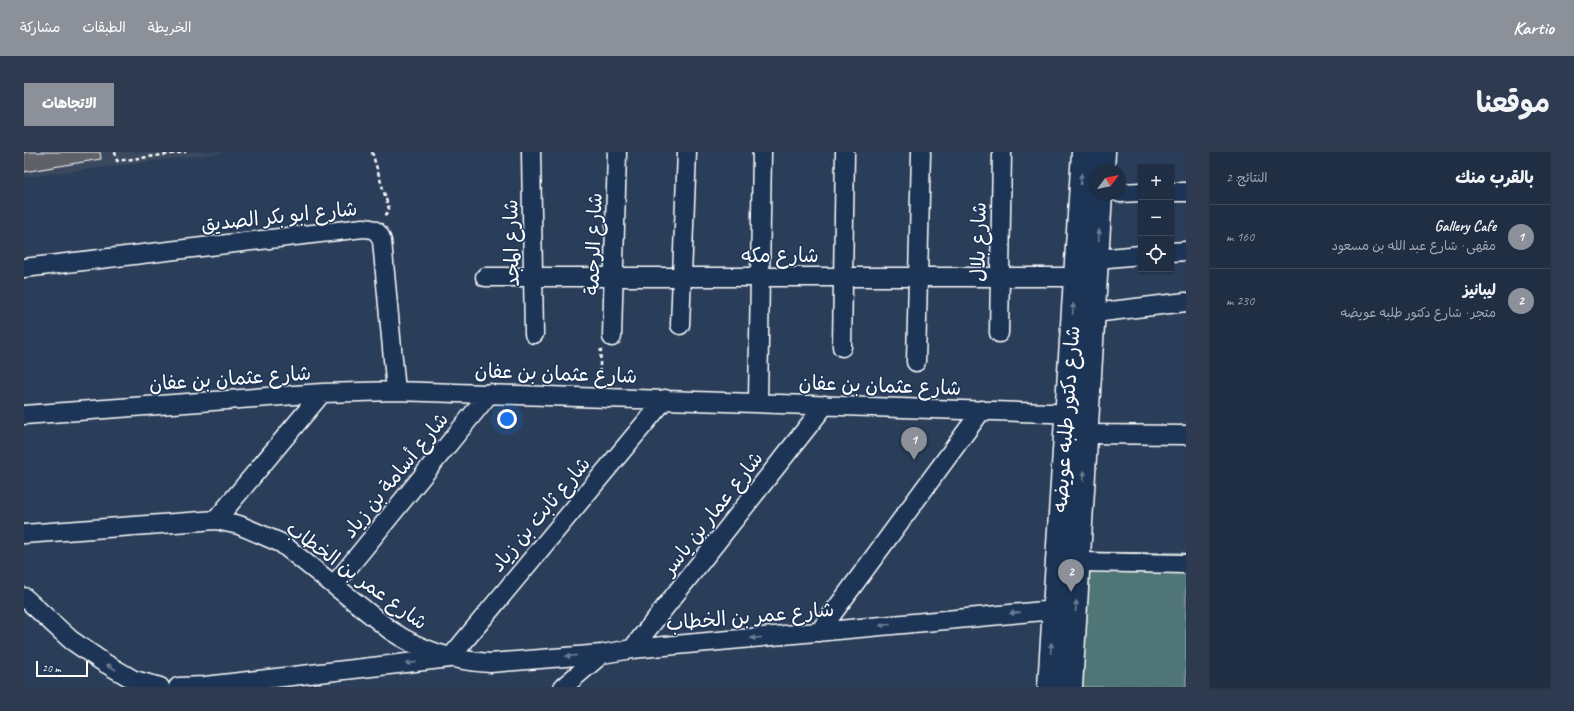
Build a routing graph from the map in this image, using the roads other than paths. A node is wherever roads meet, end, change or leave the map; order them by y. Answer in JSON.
{"nodes":[{"id":1,"x":531,"y":152,"type":"edge"},
{"id":2,"x":617,"y":152,"type":"edge"},
{"id":3,"x":687,"y":152,"type":"edge"},
{"id":4,"x":762,"y":152,"type":"edge"},
{"id":5,"x":845,"y":152,"type":"edge"},
{"id":6,"x":921,"y":152,"type":"edge"},
{"id":7,"x":1002,"y":152,"type":"edge"},
{"id":8,"x":1083,"y":152,"type":"edge"},
{"id":9,"x":1104,"y":152,"type":"edge"},
{"id":10,"x":1103,"y":164,"type":"edge"},
{"id":11,"x":1138,"y":192,"type":"edge"},
{"id":12,"x":1174,"y":192,"type":"edge"},
{"id":13,"x":1186,"y":192,"type":"edge"},
{"id":14,"x":1126,"y":193,"type":"edge"},
{"id":15,"x":1101,"y":200,"type":"edge"},
{"id":16,"x":1186,"y":251,"type":"edge"},
{"id":17,"x":1174,"y":252,"type":"edge"},
{"id":18,"x":1138,"y":255,"type":"edge"},
{"id":19,"x":1097,"y":259,"type":"junction"},
{"id":20,"x":24,"y":268,"type":"edge"},
{"id":21,"x":1000,"y":276,"type":"junction"},
{"id":22,"x":1075,"y":276,"type":"junction"},
{"id":23,"x":485,"y":277,"type":"dead end"},
{"id":24,"x":533,"y":277,"type":"junction"},
{"id":25,"x":614,"y":277,"type":"junction"},
{"id":26,"x":682,"y":277,"type":"junction"},
{"id":27,"x":760,"y":277,"type":"junction"},
{"id":28,"x":843,"y":277,"type":"junction"},
{"id":29,"x":918,"y":277,"type":"junction"},
{"id":30,"x":1186,"y":302,"type":"edge"},
{"id":31,"x":1094,"y":313,"type":"junction"},
{"id":32,"x":680,"y":325,"type":"dead end"},
{"id":33,"x":999,"y":333,"type":"dead end"},
{"id":34,"x":534,"y":334,"type":"dead end"},
{"id":35,"x":612,"y":337,"type":"road end"},
{"id":36,"x":842,"y":347,"type":"dead end"},
{"id":37,"x":916,"y":362,"type":"dead end"},
{"id":38,"x":396,"y":391,"type":"junction"},
{"id":39,"x":322,"y":393,"type":"junction"},
{"id":40,"x":490,"y":393,"type":"junction"},
{"id":41,"x":665,"y":399,"type":"junction"},
{"id":42,"x":758,"y":402,"type":"junction"},
{"id":43,"x":825,"y":405,"type":"junction"},
{"id":44,"x":982,"y":410,"type":"junction"},
{"id":45,"x":1066,"y":413,"type":"junction"},
{"id":46,"x":24,"y":415,"type":"edge"},
{"id":47,"x":1087,"y":424,"type":"junction"},
{"id":48,"x":1186,"y":435,"type":"edge"},
{"id":49,"x":216,"y":520,"type":"junction"},
{"id":50,"x":24,"y":534,"type":"edge"},
{"id":51,"x":1079,"y":562,"type":"junction"},
{"id":52,"x":1186,"y":564,"type":"edge"},
{"id":53,"x":334,"y":585,"type":"junction"},
{"id":54,"x":24,"y":597,"type":"edge"},
{"id":55,"x":1054,"y":610,"type":"junction"},
{"id":56,"x":819,"y":632,"type":"junction"},
{"id":57,"x":632,"y":649,"type":"junction"},
{"id":58,"x":602,"y":654,"type":"junction"},
{"id":59,"x":450,"y":658,"type":"junction"},
{"id":60,"x":160,"y":687,"type":"edge"},
{"id":61,"x":178,"y":687,"type":"edge"},
{"id":62,"x":564,"y":687,"type":"edge"},
{"id":63,"x":1049,"y":687,"type":"edge"},
{"id":64,"x":1071,"y":687,"type":"edge"}],
"edges":[{"from":1,"to":24,"type":"street","name":"شارع المجد"},
{"from":2,"to":25,"type":"street","name":"شارع الرحمة"},
{"from":3,"to":26,"type":"street"},
{"from":4,"to":27,"type":"street"},
{"from":5,"to":28,"type":"street"},
{"from":6,"to":29,"type":"street"},
{"from":7,"to":21,"type":"street","name":"شارع بلال"},
{"from":22,"to":8,"type":"street","name":"شارع دكتور طلبه عويضه","one_way":true},
{"from":9,"to":10,"type":"street"},
{"from":11,"to":14,"type":"street"},
{"from":12,"to":13,"type":"street"},
{"from":19,"to":15,"type":"street","name":"شارع دكتور طلبه عويضه","one_way":true},
{"from":16,"to":17,"type":"street"},
{"from":18,"to":19,"type":"street"},
{"from":19,"to":31,"type":"street","name":"شارع دكتور طلبه عويضه"},
{"from":20,"to":38,"type":"street","name":"شارع ابو بكر الصديق"},
{"from":21,"to":22,"type":"street","name":"شارع مكه"},
{"from":21,"to":29,"type":"street","name":"شارع مكه"},
{"from":21,"to":33,"type":"street","name":"شارع بلال"},
{"from":45,"to":22,"type":"street","name":"شارع دكتور طلبه عويضه","one_way":true},
{"from":23,"to":24,"type":"street","name":"شارع مكه"},
{"from":24,"to":25,"type":"street","name":"شارع مكه"},
{"from":24,"to":34,"type":"street","name":"شارع المجد"},
{"from":25,"to":26,"type":"street","name":"شارع مكه"},
{"from":25,"to":35,"type":"street","name":"شارع الرحمة"},
{"from":26,"to":27,"type":"street","name":"شارع مكه"},
{"from":26,"to":32,"type":"street"},
{"from":27,"to":28,"type":"street","name":"شارع مكه"},
{"from":27,"to":42,"type":"street"},
{"from":28,"to":29,"type":"street","name":"شارع مكه"},
{"from":28,"to":36,"type":"street"},
{"from":29,"to":37,"type":"street"},
{"from":30,"to":31,"type":"street"},
{"from":31,"to":47,"type":"street","name":"شارع دكتور طلبه عويضه"},
{"from":38,"to":39,"type":"street","name":"شارع عثمان بن عفان"},
{"from":38,"to":40,"type":"street","name":"شارع عثمان بن عفان"},
{"from":39,"to":46,"type":"street","name":"شارع عثمان بن عفان"},
{"from":39,"to":49,"type":"street"},
{"from":40,"to":41,"type":"street","name":"شارع عثمان بن عفان"},
{"from":40,"to":53,"type":"street","name":"شارع أسامة بن زياد"},
{"from":41,"to":42,"type":"street","name":"شارع عثمان بن عفان"},
{"from":41,"to":59,"type":"street","name":"شارع ثابت بن زياد"},
{"from":42,"to":43,"type":"street","name":"شارع عثمان بن عفان"},
{"from":43,"to":44,"type":"street","name":"شارع عثمان بن عفان"},
{"from":43,"to":57,"type":"street","name":"شارع عمار بن ياسر"},
{"from":44,"to":45,"type":"street","name":"شارع عثمان بن عفان"},
{"from":44,"to":56,"type":"street"},
{"from":45,"to":47,"type":"street","name":"شارع عثمان بن عفان"},
{"from":45,"to":55,"type":"street","name":"شارع دكتور طلبه عويضه"},
{"from":47,"to":48,"type":"street","name":"شارع عثمان بن عفان"},
{"from":51,"to":47,"type":"street","name":"شارع دكتور طلبه عويضه","one_way":true},
{"from":49,"to":50,"type":"street","name":"شارع عمر بن الخطاب"},
{"from":49,"to":53,"type":"street","name":"شارع عمر بن الخطاب"},
{"from":51,"to":52,"type":"street"},
{"from":64,"to":51,"type":"street","name":"شارع دكتور طلبه عويضه","one_way":true},
{"from":53,"to":59,"type":"street","name":"شارع عمر بن الخطاب"},
{"from":60,"to":54,"type":"street","one_way":true},
{"from":55,"to":56,"type":"street","name":"شارع عمر بن الخطاب","one_way":true},
{"from":63,"to":55,"type":"street","name":"شارع دكتور طلبه عويضه","one_way":true},
{"from":56,"to":57,"type":"street","name":"شارع عمر بن الخطاب","one_way":true},
{"from":57,"to":58,"type":"street","name":"شارع عمر بن الخطاب"},
{"from":58,"to":59,"type":"street","name":"شارع عمر بن الخطاب","one_way":true},
{"from":58,"to":62,"type":"street"},
{"from":59,"to":61,"type":"street","name":"شارع عمر بن الخطاب","one_way":true}]}
